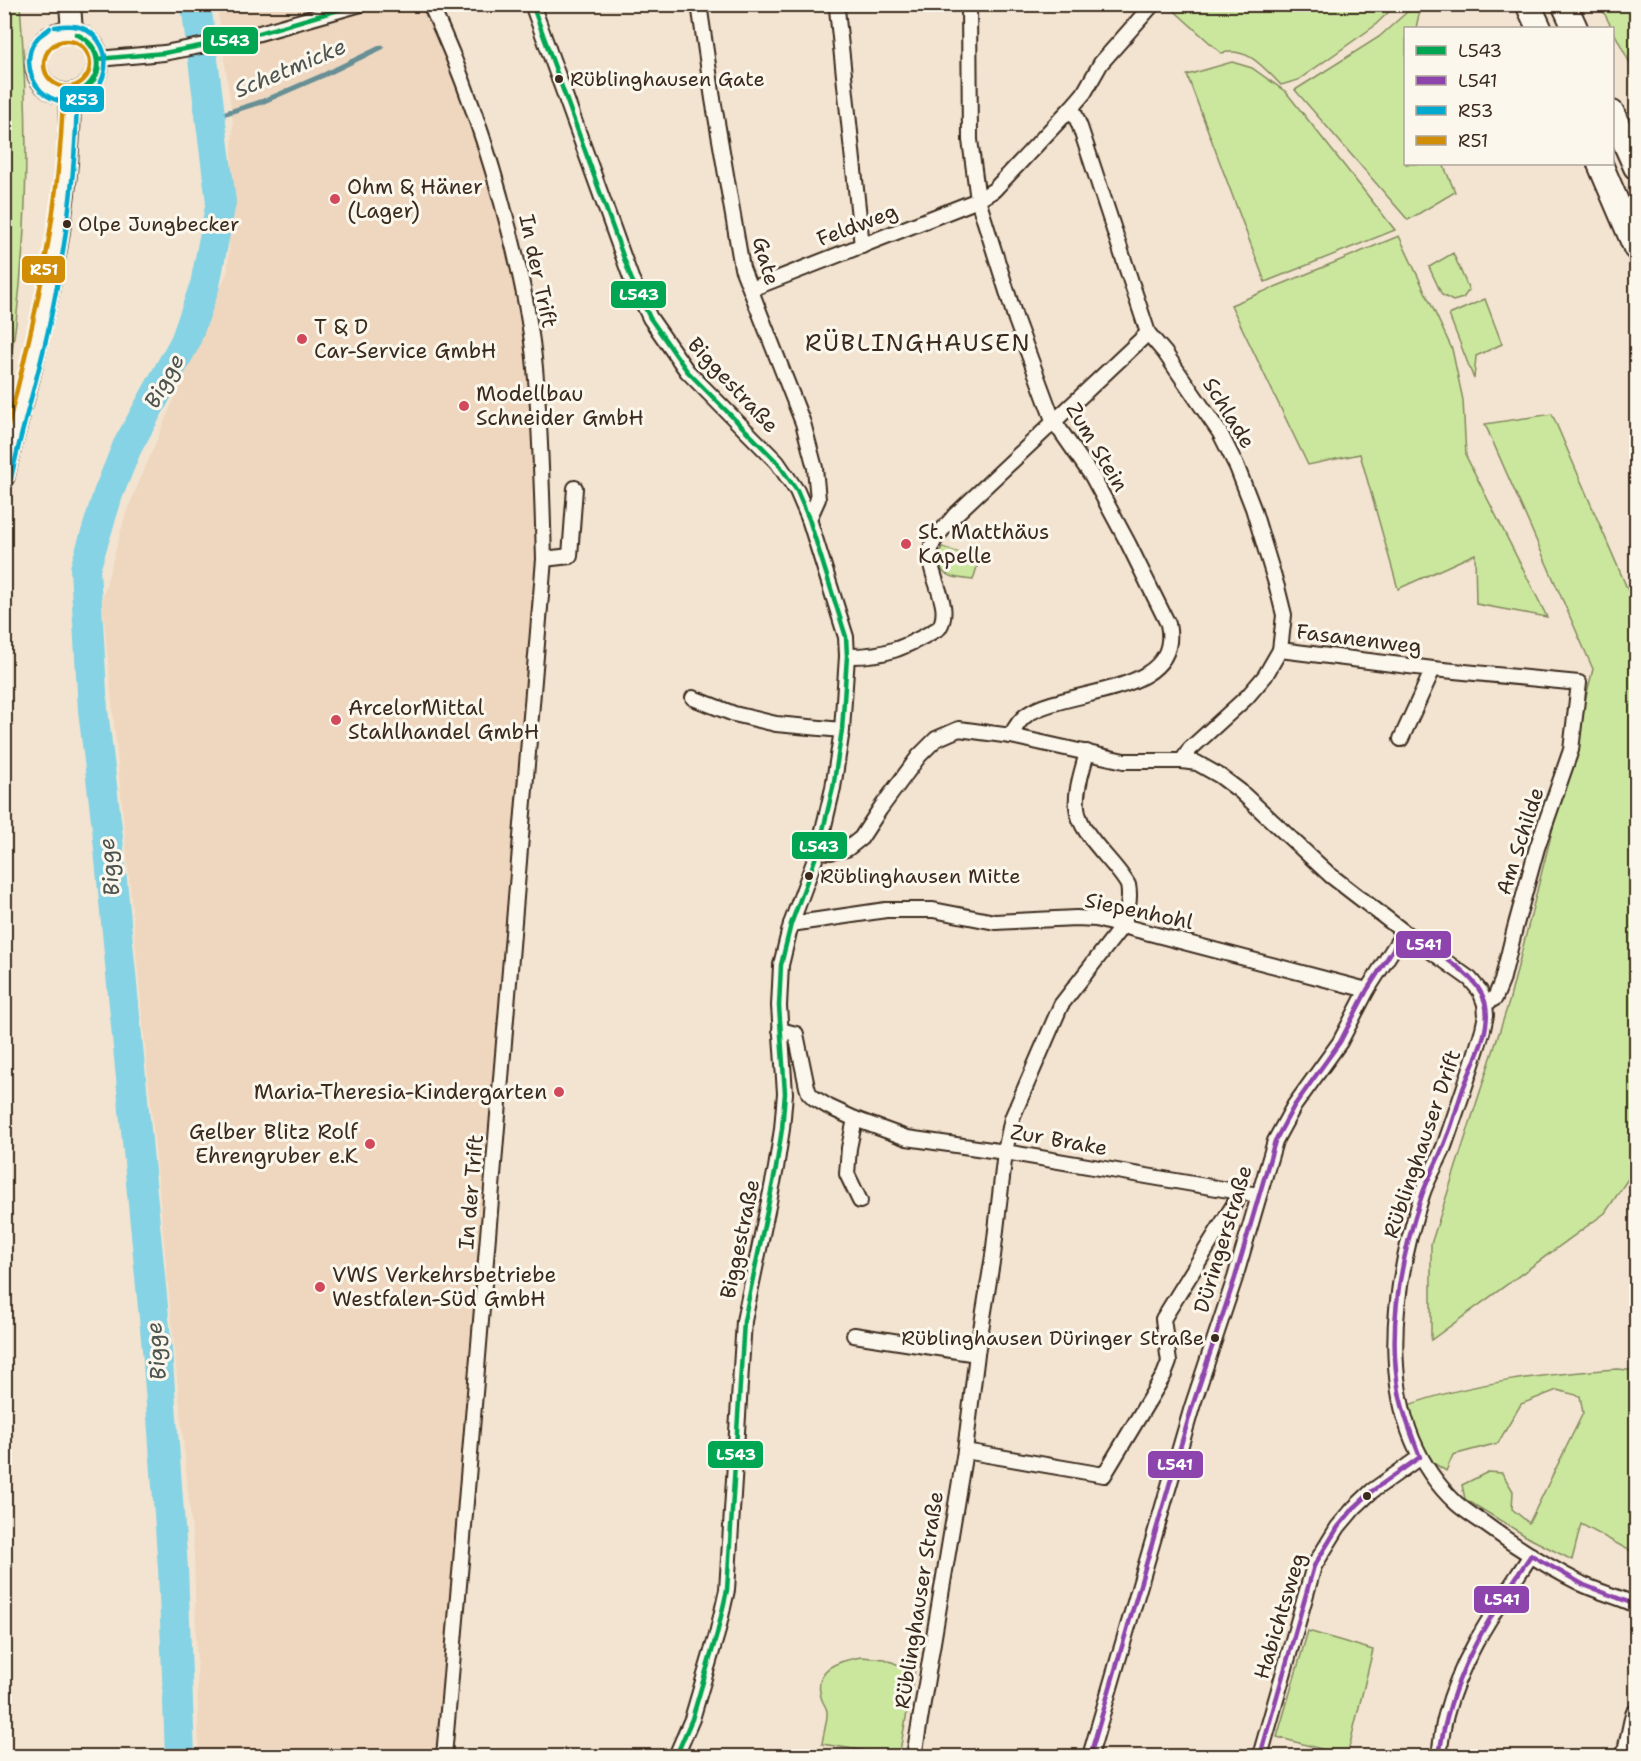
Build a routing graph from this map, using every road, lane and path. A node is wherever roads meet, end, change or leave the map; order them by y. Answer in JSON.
{"nodes":[{"id":1,"x":70,"y":4,"type":"edge"},
{"id":2,"x":361,"y":4,"type":"edge"},
{"id":3,"x":430,"y":4,"type":"edge"},
{"id":4,"x":532,"y":4,"type":"edge"},
{"id":5,"x":699,"y":4,"type":"edge"},
{"id":6,"x":969,"y":4,"type":"edge"},
{"id":7,"x":1153,"y":4,"type":"edge"},
{"id":8,"x":1528,"y":4,"type":"edge"},
{"id":9,"x":837,"y":9,"type":"dead end"},
{"id":10,"x":1539,"y":27,"type":"edge"},
{"id":11,"x":72,"y":32,"type":"junction"},
{"id":12,"x":98,"y":59,"type":"junction"},
{"id":13,"x":70,"y":94,"type":"junction"},
{"id":14,"x":1072,"y":107,"type":"junction"},
{"id":15,"x":1614,"y":118,"type":"edge"},
{"id":16,"x":1600,"y":165,"type":"edge"},
{"id":17,"x":1636,"y":167,"type":"edge"},
{"id":18,"x":978,"y":200,"type":"junction"},
{"id":19,"x":862,"y":246,"type":"junction"},
{"id":20,"x":1636,"y":248,"type":"edge"},
{"id":21,"x":751,"y":289,"type":"junction"},
{"id":22,"x":1148,"y":333,"type":"junction"},
{"id":23,"x":1053,"y":420,"type":"junction"},
{"id":24,"x":4,"y":476,"type":"edge"},
{"id":25,"x":575,"y":488,"type":"dead end"},
{"id":26,"x":809,"y":519,"type":"junction"},
{"id":27,"x":544,"y":559,"type":"junction"},
{"id":28,"x":1280,"y":650,"type":"junction"},
{"id":29,"x":847,"y":656,"type":"junction"},
{"id":30,"x":1433,"y":669,"type":"junction"},
{"id":31,"x":1579,"y":684,"type":"joint"},
{"id":32,"x":693,"y":698,"type":"dead end"},
{"id":33,"x":842,"y":730,"type":"junction"},
{"id":34,"x":1011,"y":736,"type":"junction"},
{"id":35,"x":1401,"y":739,"type":"dead end"},
{"id":36,"x":1087,"y":752,"type":"junction"},
{"id":37,"x":1182,"y":761,"type":"junction"},
{"id":38,"x":818,"y":851,"type":"junction"},
{"id":39,"x":791,"y":924,"type":"junction"},
{"id":40,"x":1123,"y":925,"type":"junction"},
{"id":41,"x":1404,"y":932,"type":"junction"},
{"id":42,"x":1367,"y":990,"type":"junction"},
{"id":43,"x":1485,"y":1004,"type":"junction"},
{"id":44,"x":780,"y":1030,"type":"junction"},
{"id":45,"x":855,"y":1119,"type":"junction"},
{"id":46,"x":1005,"y":1152,"type":"junction"},
{"id":47,"x":1241,"y":1193,"type":"junction"},
{"id":48,"x":1258,"y":1195,"type":"junction"},
{"id":49,"x":860,"y":1201,"type":"dead end"},
{"id":50,"x":854,"y":1335,"type":"dead end"},
{"id":51,"x":977,"y":1354,"type":"junction"},
{"id":52,"x":966,"y":1451,"type":"junction"},
{"id":53,"x":1420,"y":1457,"type":"junction"},
{"id":54,"x":1531,"y":1555,"type":"junction"},
{"id":55,"x":1636,"y":1605,"type":"edge"},
{"id":56,"x":1636,"y":1714,"type":"edge"},
{"id":57,"x":444,"y":1756,"type":"edge"},
{"id":58,"x":676,"y":1756,"type":"edge"},
{"id":59,"x":914,"y":1756,"type":"edge"},
{"id":60,"x":1090,"y":1756,"type":"edge"},
{"id":61,"x":1260,"y":1756,"type":"edge"},
{"id":62,"x":1438,"y":1756,"type":"edge"},
{"id":63,"x":1627,"y":1756,"type":"edge"}],
"edges":[{"from":1,"to":11,"type":"main road"},
{"from":2,"to":12,"type":"street"},
{"from":3,"to":27,"type":"street","name":"In der Trift"},
{"from":4,"to":26,"type":"street","name":"Biggestraße"},
{"from":5,"to":21,"type":"street","name":"Gate"},
{"from":6,"to":18,"type":"street","name":"Zum Stein"},
{"from":7,"to":14,"type":"street","name":"Feldweg"},
{"from":8,"to":10,"type":"highway"},
{"from":9,"to":19,"type":"street"},
{"from":11,"to":12,"type":"main road"},
{"from":11,"to":13,"type":"main road"},
{"from":12,"to":13,"type":"main road"},
{"from":13,"to":24,"type":"main road"},
{"from":14,"to":18,"type":"street","name":"Feldweg"},
{"from":14,"to":22,"type":"street","name":"Schlade"},
{"from":15,"to":17,"type":"highway"},
{"from":16,"to":20,"type":"highway"},
{"from":18,"to":19,"type":"street","name":"Feldweg"},
{"from":18,"to":23,"type":"street","name":"Zum Stein"},
{"from":19,"to":21,"type":"street","name":"Feldweg"},
{"from":21,"to":26,"type":"street","name":"Gate"},
{"from":22,"to":23,"type":"street"},
{"from":22,"to":28,"type":"street","name":"Schlade"},
{"from":23,"to":29,"type":"street"},
{"from":23,"to":34,"type":"street","name":"Zum Stein"},
{"from":25,"to":27,"type":"street"},
{"from":26,"to":29,"type":"street","name":"Biggestraße"},
{"from":27,"to":57,"type":"street","name":"In der Trift"},
{"from":28,"to":30,"type":"street","name":"Fasanenweg"},
{"from":28,"to":37,"type":"street","name":"Schlade"},
{"from":29,"to":33,"type":"street","name":"Biggestraße"},
{"from":30,"to":31,"type":"street","name":"Fasanenweg"},
{"from":30,"to":35,"type":"street","name":"Fasanenweg"},
{"from":31,"to":43,"type":"street","name":"Am Schilde"},
{"from":32,"to":33,"type":"street"},
{"from":33,"to":38,"type":"street","name":"Biggestraße"},
{"from":34,"to":36,"type":"street"},
{"from":34,"to":38,"type":"street"},
{"from":36,"to":37,"type":"street"},
{"from":36,"to":40,"type":"street","name":"Rüblinghauser Straße"},
{"from":37,"to":41,"type":"street"},
{"from":38,"to":39,"type":"street","name":"Biggestraße"},
{"from":39,"to":40,"type":"street","name":"Siepenhohl"},
{"from":39,"to":44,"type":"street","name":"Biggestraße"},
{"from":40,"to":42,"type":"street","name":"Siepenhohl"},
{"from":40,"to":46,"type":"street","name":"Rüblinghauser Straße"},
{"from":41,"to":42,"type":"street","name":"Düringerstraße"},
{"from":41,"to":43,"type":"street"},
{"from":42,"to":48,"type":"street","name":"Düringerstraße"},
{"from":43,"to":53,"type":"street","name":"Rüblinghauser Drift"},
{"from":44,"to":45,"type":"street","name":"Zur Brake"},
{"from":44,"to":58,"type":"street","name":"Biggestraße"},
{"from":45,"to":46,"type":"street","name":"Zur Brake"},
{"from":45,"to":49,"type":"street"},
{"from":46,"to":47,"type":"street","name":"Zur Brake"},
{"from":46,"to":51,"type":"street","name":"Rüblinghauser Straße"},
{"from":47,"to":48,"type":"street","name":"Zur Brake"},
{"from":47,"to":52,"type":"street","name":"Düringerstraße"},
{"from":48,"to":60,"type":"street","name":"Düringerstraße"},
{"from":50,"to":51,"type":"street"},
{"from":51,"to":52,"type":"street","name":"Rüblinghauser Straße"},
{"from":52,"to":59,"type":"street","name":"Rüblinghauser Straße"},
{"from":53,"to":54,"type":"street","name":"Rüblinghauser Drift"},
{"from":53,"to":61,"type":"street","name":"Habichtsweg"},
{"from":54,"to":55,"type":"street","name":"Rüblinghauser Drift"},
{"from":54,"to":62,"type":"street"},
{"from":56,"to":63,"type":"main road"}]}
